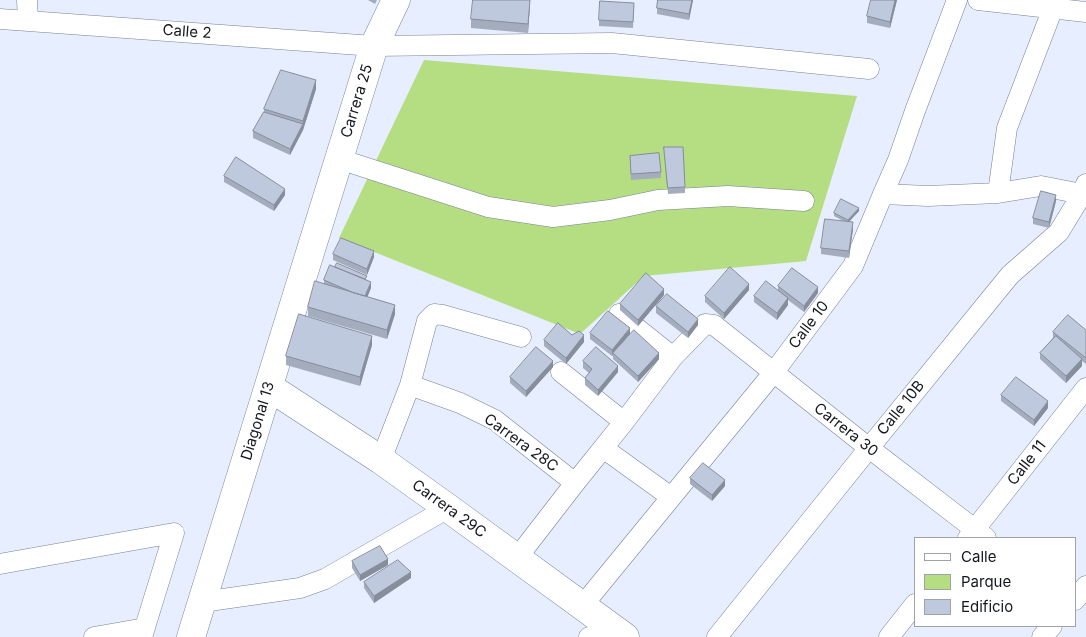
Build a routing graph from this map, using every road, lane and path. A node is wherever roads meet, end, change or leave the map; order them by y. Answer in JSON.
{"nodes":[{"id":1,"x":27,"y":0,"type":"edge"},
{"id":2,"x":396,"y":0,"type":"edge"},
{"id":3,"x":957,"y":0,"type":"edge"},
{"id":4,"x":978,"y":0,"type":"edge"},
{"id":5,"x":1053,"y":8,"type":"junction"},
{"id":6,"x":1086,"y":12,"type":"edge"},
{"id":7,"x":0,"y":20,"type":"edge"},
{"id":8,"x":28,"y":21,"type":"junction"},
{"id":9,"x":374,"y":46,"type":"junction"},
{"id":10,"x":868,"y":69,"type":"dead end"},
{"id":11,"x":339,"y":159,"type":"junction"},
{"id":12,"x":1084,"y":189,"type":"edge"},
{"id":13,"x":998,"y":193,"type":"junction"},
{"id":14,"x":883,"y":194,"type":"junction"},
{"id":15,"x":804,"y":201,"type":"dead end"},
{"id":16,"x":325,"y":204,"type":"joint"},
{"id":17,"x":619,"y":314,"type":"edge"},
{"id":18,"x":522,"y":337,"type":"dead end"},
{"id":19,"x":672,"y":357,"type":"junction"},
{"id":20,"x":561,"y":372,"type":"dead end"},
{"id":21,"x":774,"y":372,"type":"junction"},
{"id":22,"x":410,"y":385,"type":"junction"},
{"id":23,"x":269,"y":387,"type":"junction"},
{"id":24,"x":1086,"y":388,"type":"edge"},
{"id":25,"x":624,"y":422,"type":"junction"},
{"id":26,"x":603,"y":448,"type":"junction"},
{"id":27,"x":869,"y":448,"type":"junction"},
{"id":28,"x":381,"y":460,"type":"junction"},
{"id":29,"x":575,"y":483,"type":"junction"},
{"id":30,"x":671,"y":497,"type":"junction"},
{"id":31,"x":448,"y":508,"type":"junction"},
{"id":32,"x":976,"y":535,"type":"edge"},
{"id":33,"x":517,"y":558,"type":"junction"},
{"id":34,"x":0,"y":564,"type":"edge"},
{"id":35,"x":1086,"y":586,"type":"edge"},
{"id":36,"x":1076,"y":599,"type":"edge"},
{"id":37,"x":202,"y":602,"type":"junction"},
{"id":38,"x":582,"y":605,"type":"junction"},
{"id":39,"x":914,"y":605,"type":"edge"},
{"id":40,"x":1051,"y":627,"type":"edge"},
{"id":41,"x":143,"y":632,"type":"edge"},
{"id":42,"x":620,"y":633,"type":"edge"},
{"id":43,"x":94,"y":637,"type":"edge"},
{"id":44,"x":191,"y":637,"type":"edge"},
{"id":45,"x":589,"y":637,"type":"edge"},
{"id":46,"x":717,"y":637,"type":"edge"},
{"id":47,"x":889,"y":637,"type":"edge"},
{"id":48,"x":1042,"y":637,"type":"edge"}],
"edges":[{"from":1,"to":8,"type":"street"},
{"from":2,"to":9,"type":"street","name":"Carrera 25"},
{"from":3,"to":14,"type":"street","name":"Calle 10"},
{"from":4,"to":5,"type":"street"},
{"from":5,"to":6,"type":"street"},
{"from":5,"to":13,"type":"street"},
{"from":7,"to":8,"type":"street","name":"Calle 2"},
{"from":8,"to":9,"type":"street","name":"Calle 2"},
{"from":9,"to":10,"type":"street","name":"Calle 2"},
{"from":9,"to":11,"type":"street","name":"Carrera 25"},
{"from":11,"to":15,"type":"street"},
{"from":11,"to":16,"type":"street","name":"Carrera 25"},
{"from":12,"to":13,"type":"street"},
{"from":12,"to":27,"type":"street","name":"Calle 10B"},
{"from":13,"to":14,"type":"street"},
{"from":14,"to":21,"type":"street","name":"Calle 10"},
{"from":16,"to":23,"type":"street","name":"Diagonal 13"},
{"from":17,"to":19,"type":"street"},
{"from":18,"to":22,"type":"street"},
{"from":19,"to":21,"type":"street","name":"Carrera 30"},
{"from":19,"to":25,"type":"street"},
{"from":20,"to":25,"type":"street"},
{"from":21,"to":27,"type":"street","name":"Carrera 30"},
{"from":21,"to":30,"type":"street","name":"Calle 10"},
{"from":22,"to":28,"type":"street"},
{"from":22,"to":29,"type":"street","name":"Carrera 28C"},
{"from":23,"to":28,"type":"street","name":"Carrera 29C"},
{"from":23,"to":37,"type":"street","name":"Diagonal 13"},
{"from":24,"to":32,"type":"street","name":"Calle 11"},
{"from":25,"to":26,"type":"street"},
{"from":26,"to":29,"type":"street"},
{"from":26,"to":30,"type":"street"},
{"from":27,"to":32,"type":"street","name":"Carrera 30"},
{"from":27,"to":46,"type":"street","name":"Calle 10B"},
{"from":28,"to":31,"type":"street","name":"Carrera 29C"},
{"from":29,"to":33,"type":"street"},
{"from":30,"to":38,"type":"street","name":"Calle 10"},
{"from":31,"to":33,"type":"street","name":"Carrera 29C"},
{"from":31,"to":37,"type":"street"},
{"from":33,"to":38,"type":"street","name":"Carrera 29C"},
{"from":34,"to":41,"type":"street"},
{"from":35,"to":36,"type":"street"},
{"from":37,"to":44,"type":"street","name":"Diagonal 13"},
{"from":38,"to":42,"type":"street","name":"Carrera 29C"},
{"from":39,"to":47,"type":"street"},
{"from":40,"to":48,"type":"street"},
{"from":41,"to":43,"type":"street"},
{"from":42,"to":45,"type":"street"}]}
